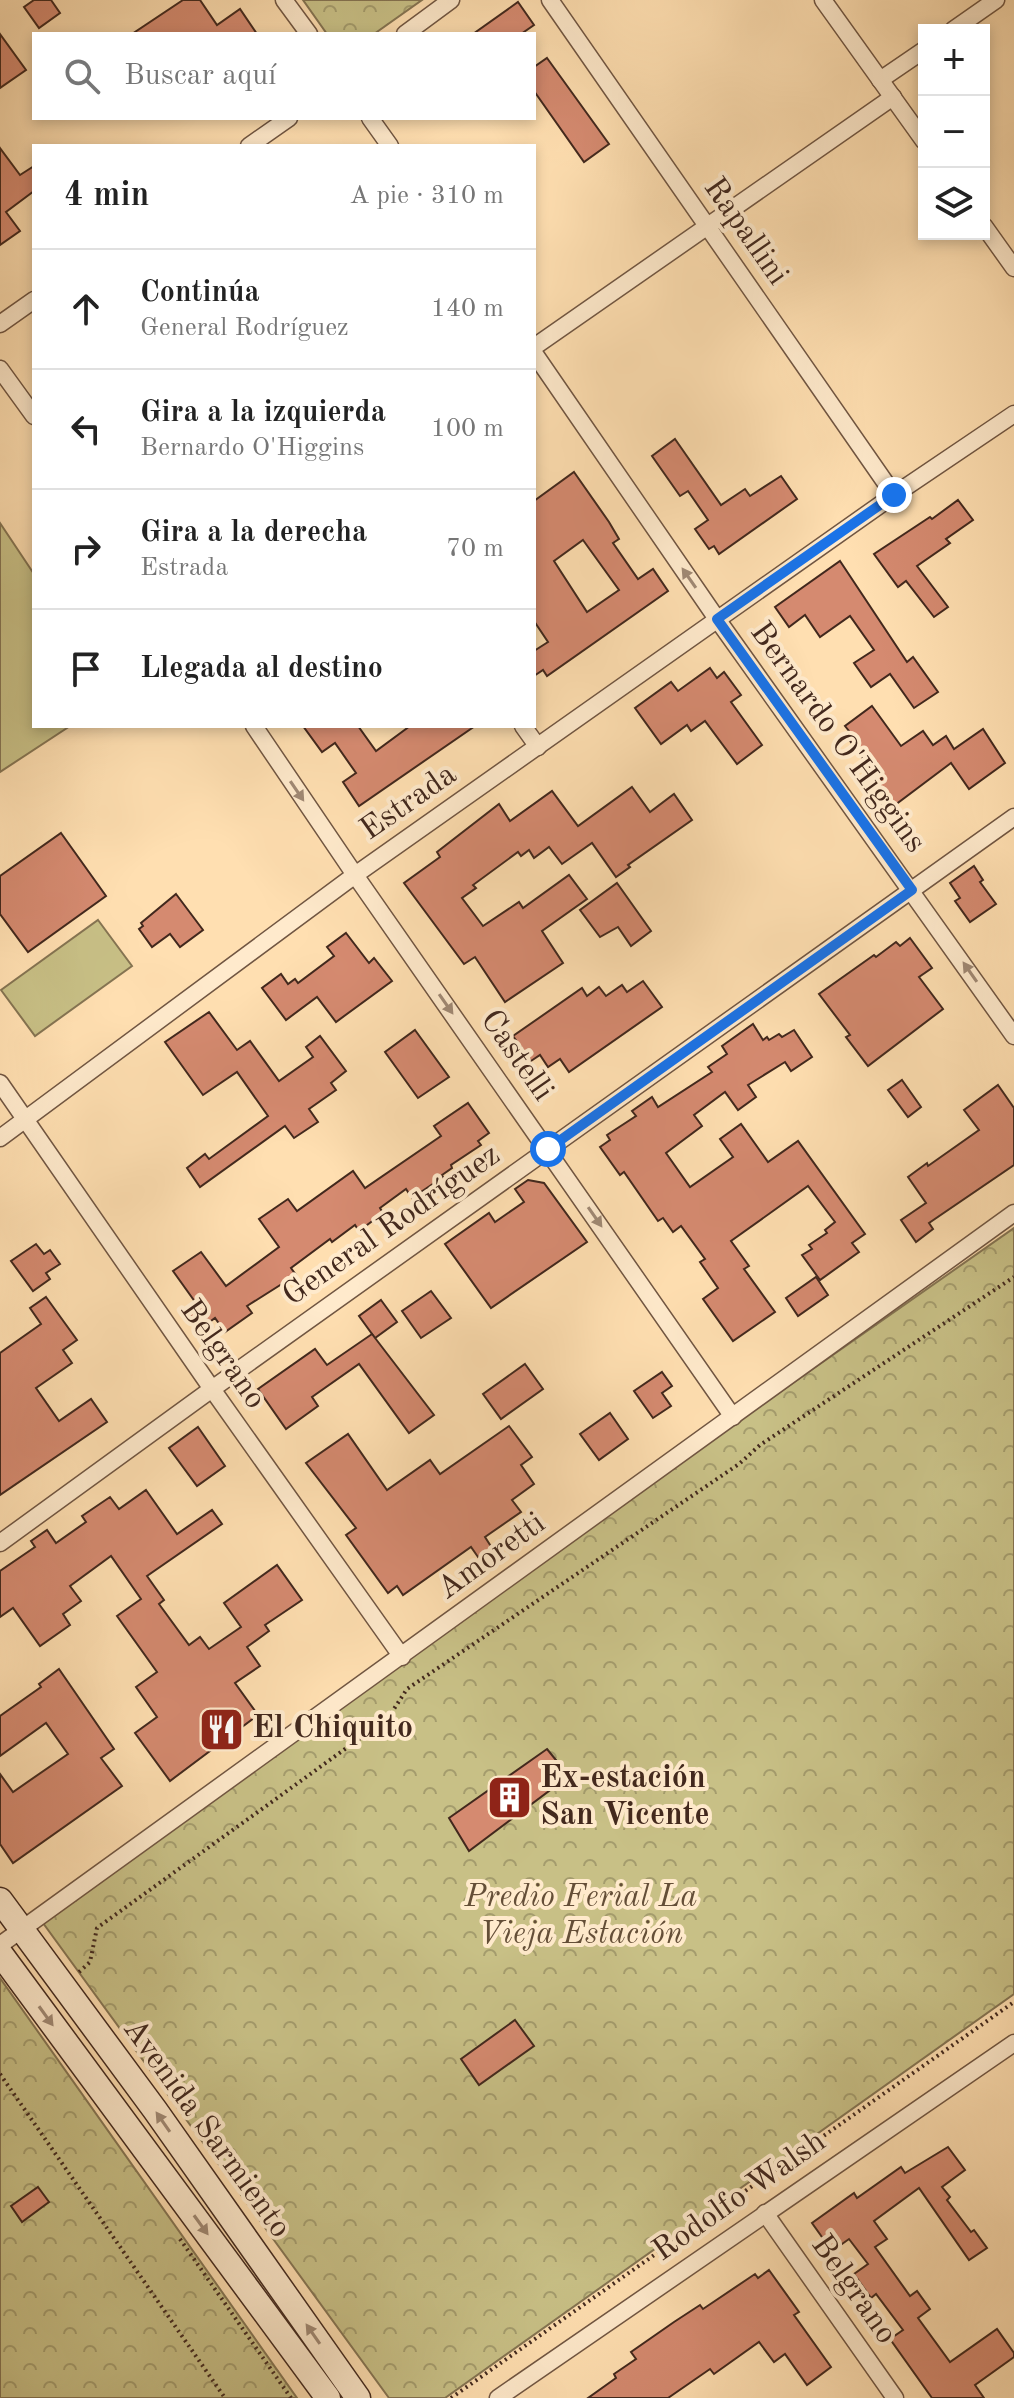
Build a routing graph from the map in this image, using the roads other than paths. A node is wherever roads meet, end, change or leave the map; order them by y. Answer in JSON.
{"nodes":[{"id":1,"x":284,"y":0,"type":"edge"},
{"id":2,"x":451,"y":0,"type":"edge"},
{"id":3,"x":550,"y":0,"type":"edge"},
{"id":4,"x":823,"y":0,"type":"edge"},
{"id":5,"x":996,"y":0,"type":"edge"},
{"id":6,"x":962,"y":24,"type":"edge"},
{"id":7,"x":308,"y":32,"type":"edge"},
{"id":8,"x":408,"y":32,"type":"edge"},
{"id":9,"x":918,"y":54,"type":"edge"},
{"id":10,"x":880,"y":80,"type":"junction"},
{"id":11,"x":893,"y":97,"type":"junction"},
{"id":12,"x":286,"y":120,"type":"edge"},
{"id":13,"x":371,"y":120,"type":"edge"},
{"id":14,"x":918,"y":132,"type":"edge"},
{"id":15,"x":252,"y":144,"type":"edge"},
{"id":16,"x":389,"y":144,"type":"edge"},
{"id":17,"x":706,"y":225,"type":"junction"},
{"id":18,"x":990,"y":234,"type":"edge"},
{"id":19,"x":1014,"y":268,"type":"edge"},
{"id":20,"x":32,"y":301,"type":"edge"},
{"id":21,"x":0,"y":324,"type":"edge"},
{"id":22,"x":536,"y":349,"type":"edge"},
{"id":23,"x":536,"y":353,"type":"edge"},
{"id":24,"x":0,"y":369,"type":"edge"},
{"id":25,"x":32,"y":413,"type":"edge"},
{"id":26,"x":1014,"y":414,"type":"edge"},
{"id":27,"x":894,"y":495,"type":"junction"},
{"id":28,"x":717,"y":619,"type":"junction"},
{"id":29,"x":255,"y":728,"type":"edge"},
{"id":30,"x":524,"y":728,"type":"edge"},
{"id":31,"x":538,"y":747,"type":"junction"},
{"id":32,"x":1014,"y":817,"type":"edge"},
{"id":33,"x":355,"y":875,"type":"junction"},
{"id":34,"x":912,"y":890,"type":"junction"},
{"id":35,"x":1014,"y":1036,"type":"edge"},
{"id":36,"x":0,"y":1083,"type":"edge"},
{"id":37,"x":25,"y":1120,"type":"junction"},
{"id":38,"x":0,"y":1138,"type":"edge"},
{"id":39,"x":548,"y":1149,"type":"junction"},
{"id":40,"x":1014,"y":1213,"type":"edge"},
{"id":41,"x":212,"y":1389,"type":"junction"},
{"id":42,"x":733,"y":1417,"type":"junction"},
{"id":43,"x":0,"y":1543,"type":"edge"},
{"id":44,"x":402,"y":1657,"type":"junction"},
{"id":45,"x":0,"y":1900,"type":"edge"},
{"id":46,"x":21,"y":1929,"type":"junction"},
{"id":47,"x":0,"y":1945,"type":"edge"},
{"id":48,"x":0,"y":1953,"type":"edge"},
{"id":49,"x":1014,"y":2043,"type":"edge"},
{"id":50,"x":765,"y":2213,"type":"junction"},
{"id":51,"x":328,"y":2398,"type":"edge"},
{"id":52,"x":358,"y":2398,"type":"edge"},
{"id":53,"x":498,"y":2398,"type":"edge"},
{"id":54,"x":895,"y":2398,"type":"edge"}],
"edges":[{"from":1,"to":7,"type":"street"},
{"from":2,"to":8,"type":"street"},
{"from":3,"to":17,"type":"street","name":"Rapallini"},
{"from":4,"to":10,"type":"street"},
{"from":5,"to":6,"type":"street"},
{"from":9,"to":10,"type":"street"},
{"from":10,"to":11,"type":"street"},
{"from":11,"to":14,"type":"street"},
{"from":11,"to":17,"type":"street"},
{"from":12,"to":15,"type":"street"},
{"from":13,"to":16,"type":"street"},
{"from":17,"to":22,"type":"street"},
{"from":17,"to":27,"type":"street","name":"Rapallini"},
{"from":18,"to":19,"type":"street"},
{"from":20,"to":21,"type":"street"},
{"from":28,"to":23,"type":"street","name":"Bernardo O'Higgins","one_way":true},
{"from":24,"to":25,"type":"street"},
{"from":26,"to":27,"type":"street","name":"Estrada"},
{"from":27,"to":28,"type":"street","name":"Estrada"},
{"from":28,"to":31,"type":"street","name":"Estrada"},
{"from":28,"to":34,"type":"street","name":"Bernardo O'Higgins"},
{"from":29,"to":33,"type":"street","name":"Castelli","one_way":true},
{"from":30,"to":31,"type":"street"},
{"from":31,"to":33,"type":"street","name":"Estrada"},
{"from":32,"to":34,"type":"street","name":"General Rodríguez"},
{"from":33,"to":37,"type":"street","name":"Estrada"},
{"from":33,"to":39,"type":"street","name":"Castelli","one_way":true},
{"from":35,"to":34,"type":"street","name":"Bernardo O'Higgins","one_way":true},
{"from":34,"to":39,"type":"street","name":"General Rodríguez"},
{"from":36,"to":37,"type":"street","name":"Belgrano"},
{"from":37,"to":38,"type":"street","name":"Estrada"},
{"from":37,"to":41,"type":"street","name":"Belgrano"},
{"from":39,"to":41,"type":"street","name":"General Rodríguez"},
{"from":39,"to":42,"type":"street","name":"Castelli","one_way":true},
{"from":40,"to":42,"type":"street","name":"Amoretti"},
{"from":41,"to":43,"type":"street","name":"General Rodríguez"},
{"from":41,"to":44,"type":"street","name":"Belgrano"},
{"from":42,"to":44,"type":"street","name":"Amoretti"},
{"from":44,"to":46,"type":"street","name":"Amoretti"},
{"from":45,"to":46,"type":"main road","name":"Avenida Sarmiento"},
{"from":46,"to":47,"type":"street","name":"Amoretti"},
{"from":52,"to":46,"type":"main road","name":"Avenida Sarmiento","one_way":true},
{"from":48,"to":51,"type":"main road","name":"Avenida Sarmiento","one_way":true},
{"from":49,"to":50,"type":"street","name":"Rodolfo Walsh"},
{"from":50,"to":53,"type":"street","name":"Rodolfo Walsh"},
{"from":50,"to":54,"type":"street","name":"Belgrano"}]}
